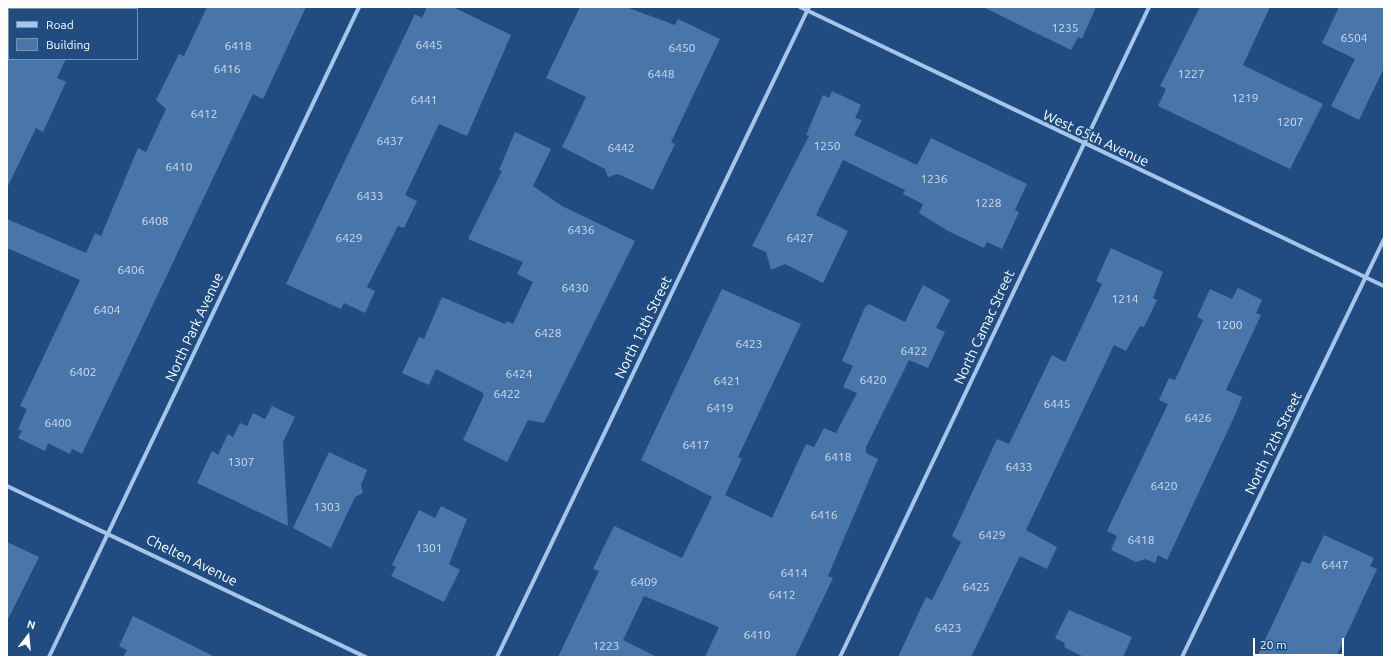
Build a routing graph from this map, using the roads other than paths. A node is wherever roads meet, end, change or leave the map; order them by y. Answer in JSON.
{"nodes":[{"id":1,"x":359,"y":7,"type":"edge"},
{"id":2,"x":800,"y":7,"type":"edge"},
{"id":3,"x":1149,"y":7,"type":"edge"},
{"id":4,"x":808,"y":9,"type":"edge"},
{"id":5,"x":1082,"y":144,"type":"junction"},
{"id":6,"x":1384,"y":239,"type":"edge"},
{"id":7,"x":1366,"y":277,"type":"junction"},
{"id":8,"x":1384,"y":286,"type":"edge"},
{"id":9,"x":7,"y":486,"type":"edge"},
{"id":10,"x":109,"y":532,"type":"junction"},
{"id":11,"x":49,"y":657,"type":"edge"},
{"id":12,"x":366,"y":657,"type":"edge"},
{"id":13,"x":496,"y":657,"type":"edge"},
{"id":14,"x":840,"y":657,"type":"edge"},
{"id":15,"x":1182,"y":657,"type":"edge"}],
"edges":[{"from":1,"to":10,"type":"street","name":"North Park Avenue"},
{"from":2,"to":4,"type":"street","name":"West 65th Avenue"},
{"from":3,"to":5,"type":"street","name":"North Camac Street"},
{"from":4,"to":5,"type":"street","name":"West 65th Avenue"},
{"from":4,"to":13,"type":"street","name":"North 13th Street"},
{"from":5,"to":7,"type":"street","name":"West 65th Avenue"},
{"from":5,"to":14,"type":"street","name":"North Camac Street"},
{"from":6,"to":7,"type":"street","name":"North 12th Street"},
{"from":7,"to":8,"type":"street","name":"West 65th Avenue"},
{"from":7,"to":15,"type":"street","name":"North 12th Street"},
{"from":9,"to":10,"type":"street","name":"Chelten Avenue"},
{"from":10,"to":11,"type":"street","name":"North Park Avenue"},
{"from":10,"to":12,"type":"street","name":"Chelten Avenue"}]}
